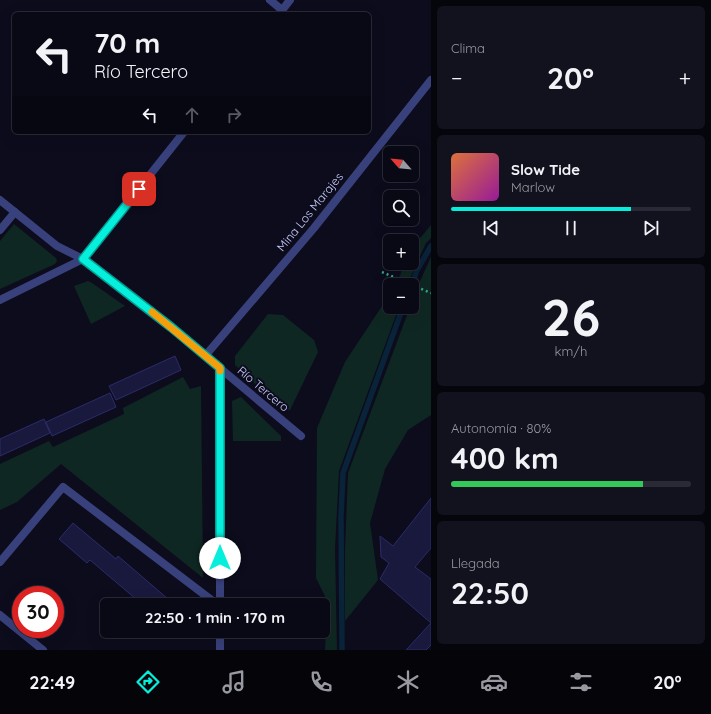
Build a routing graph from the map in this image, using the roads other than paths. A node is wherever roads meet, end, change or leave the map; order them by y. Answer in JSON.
{"nodes":[{"id":1,"x":270,"y":0,"type":"edge"},
{"id":2,"x":290,"y":0,"type":"edge"},
{"id":3,"x":280,"y":12,"type":"edge"},
{"id":4,"x":431,"y":80,"type":"edge"},
{"id":5,"x":182,"y":134,"type":"edge"},
{"id":6,"x":0,"y":200,"type":"edge"},
{"id":7,"x":15,"y":212,"type":"junction"},
{"id":8,"x":0,"y":230,"type":"edge"},
{"id":9,"x":83,"y":259,"type":"junction"},
{"id":10,"x":0,"y":300,"type":"edge"},
{"id":11,"x":205,"y":356,"type":"junction"},
{"id":12,"x":220,"y":368,"type":"junction"},
{"id":13,"x":300,"y":436,"type":"dead end"},
{"id":14,"x":0,"y":562,"type":"edge"},
{"id":15,"x":210,"y":598,"type":"edge"},
{"id":16,"x":219,"y":598,"type":"edge"},
{"id":17,"x":0,"y":615,"type":"edge"},
{"id":18,"x":220,"y":638,"type":"edge"},
{"id":19,"x":43,"y":650,"type":"edge"},
{"id":20,"x":220,"y":650,"type":"edge"}],
"edges":[{"from":1,"to":3,"type":"street"},
{"from":2,"to":3,"type":"street"},
{"from":4,"to":11,"type":"street","name":"Mina Los Marajes"},
{"from":5,"to":9,"type":"street"},
{"from":6,"to":7,"type":"street","name":"Río Tercero"},
{"from":7,"to":8,"type":"street"},
{"from":7,"to":9,"type":"street","name":"Río Tercero"},
{"from":9,"to":10,"type":"street"},
{"from":9,"to":11,"type":"street","name":"Río Tercero"},
{"from":11,"to":12,"type":"street","name":"Río Tercero"},
{"from":12,"to":13,"type":"street","name":"Río Tercero"},
{"from":12,"to":16,"type":"street"},
{"from":14,"to":15,"type":"street"},
{"from":17,"to":19,"type":"street"},
{"from":18,"to":20,"type":"street"}]}
